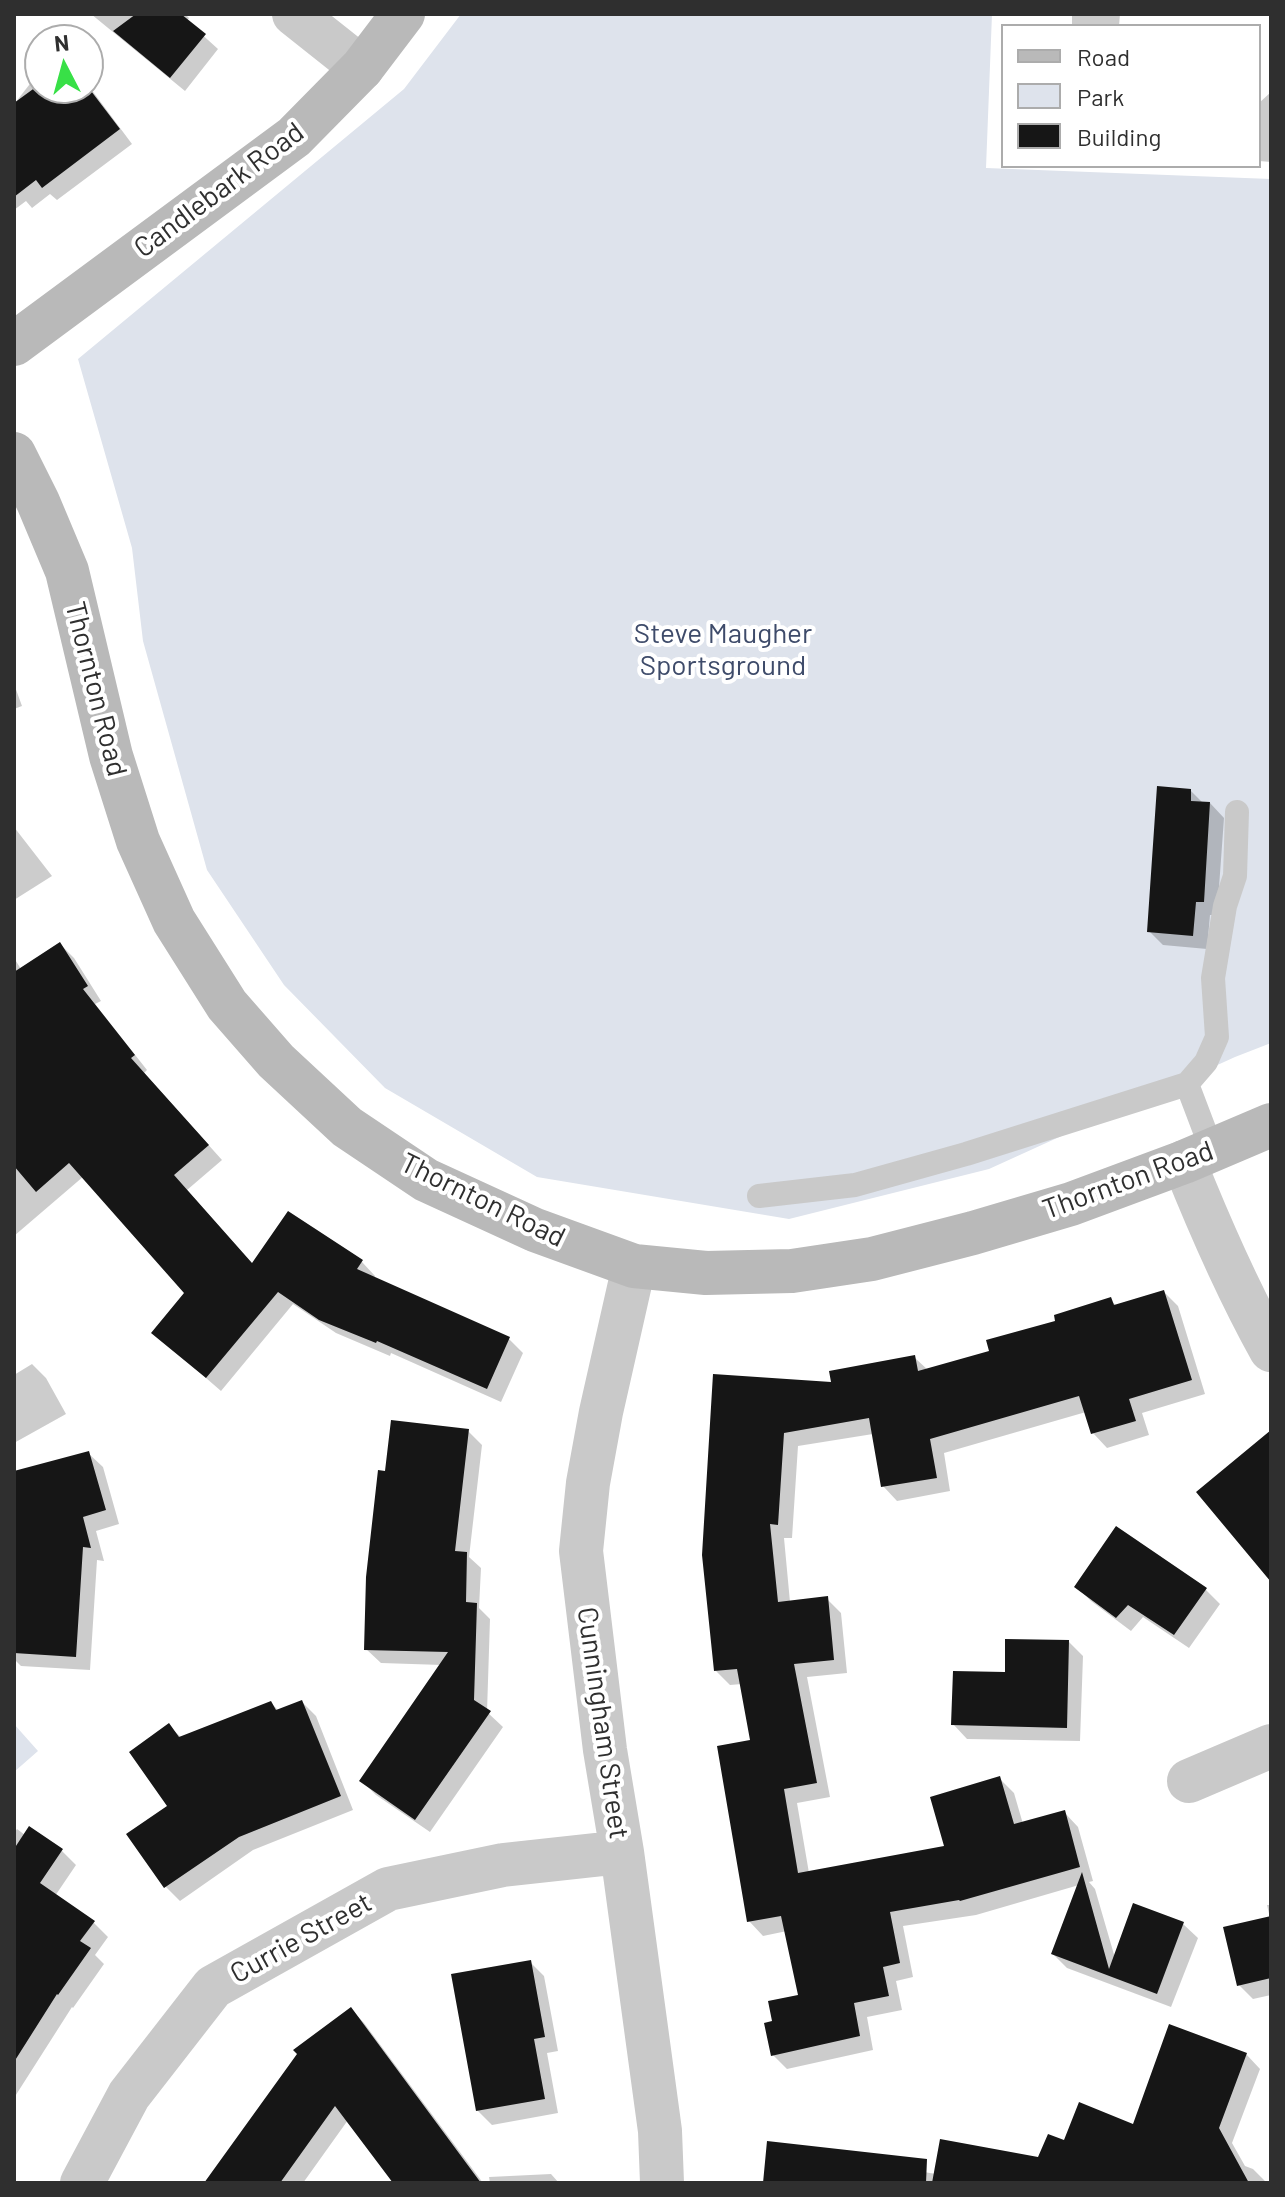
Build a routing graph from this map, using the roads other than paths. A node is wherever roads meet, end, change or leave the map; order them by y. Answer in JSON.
{"nodes":[{"id":1,"x":294,"y":14,"type":"edge"},
{"id":2,"x":403,"y":14,"type":"edge"},
{"id":3,"x":362,"y":68,"type":"junction"},
{"id":4,"x":14,"y":344,"type":"edge"},
{"id":5,"x":14,"y":454,"type":"edge"},
{"id":6,"x":1237,"y":812,"type":"dead end"},
{"id":7,"x":1187,"y":1084,"type":"junction"},
{"id":8,"x":1271,"y":1125,"type":"edge"},
{"id":9,"x":1198,"y":1156,"type":"junction"},
{"id":10,"x":759,"y":1196,"type":"dead end"},
{"id":11,"x":634,"y":1266,"type":"junction"},
{"id":12,"x":1271,"y":1350,"type":"edge"},
{"id":13,"x":1271,"y":1746,"type":"edge"},
{"id":14,"x":1189,"y":1781,"type":"dead end"},
{"id":15,"x":622,"y":1852,"type":"junction"},
{"id":16,"x":82,"y":2183,"type":"edge"},
{"id":17,"x":662,"y":2183,"type":"edge"}],
"edges":[{"from":1,"to":3,"type":"street"},
{"from":2,"to":3,"type":"street","name":"Candlebark Road"},
{"from":3,"to":4,"type":"street","name":"Candlebark Road"},
{"from":5,"to":11,"type":"street","name":"Thornton Road"},
{"from":6,"to":7,"type":"lane"},
{"from":7,"to":9,"type":"lane"},
{"from":7,"to":10,"type":"lane"},
{"from":8,"to":9,"type":"street","name":"Thornton Road"},
{"from":9,"to":11,"type":"street","name":"Thornton Road"},
{"from":9,"to":12,"type":"street"},
{"from":11,"to":15,"type":"street","name":"Cunningham Street"},
{"from":13,"to":14,"type":"street"},
{"from":15,"to":16,"type":"street","name":"Currie Street"},
{"from":15,"to":17,"type":"street","name":"Cunningham Street"}]}
